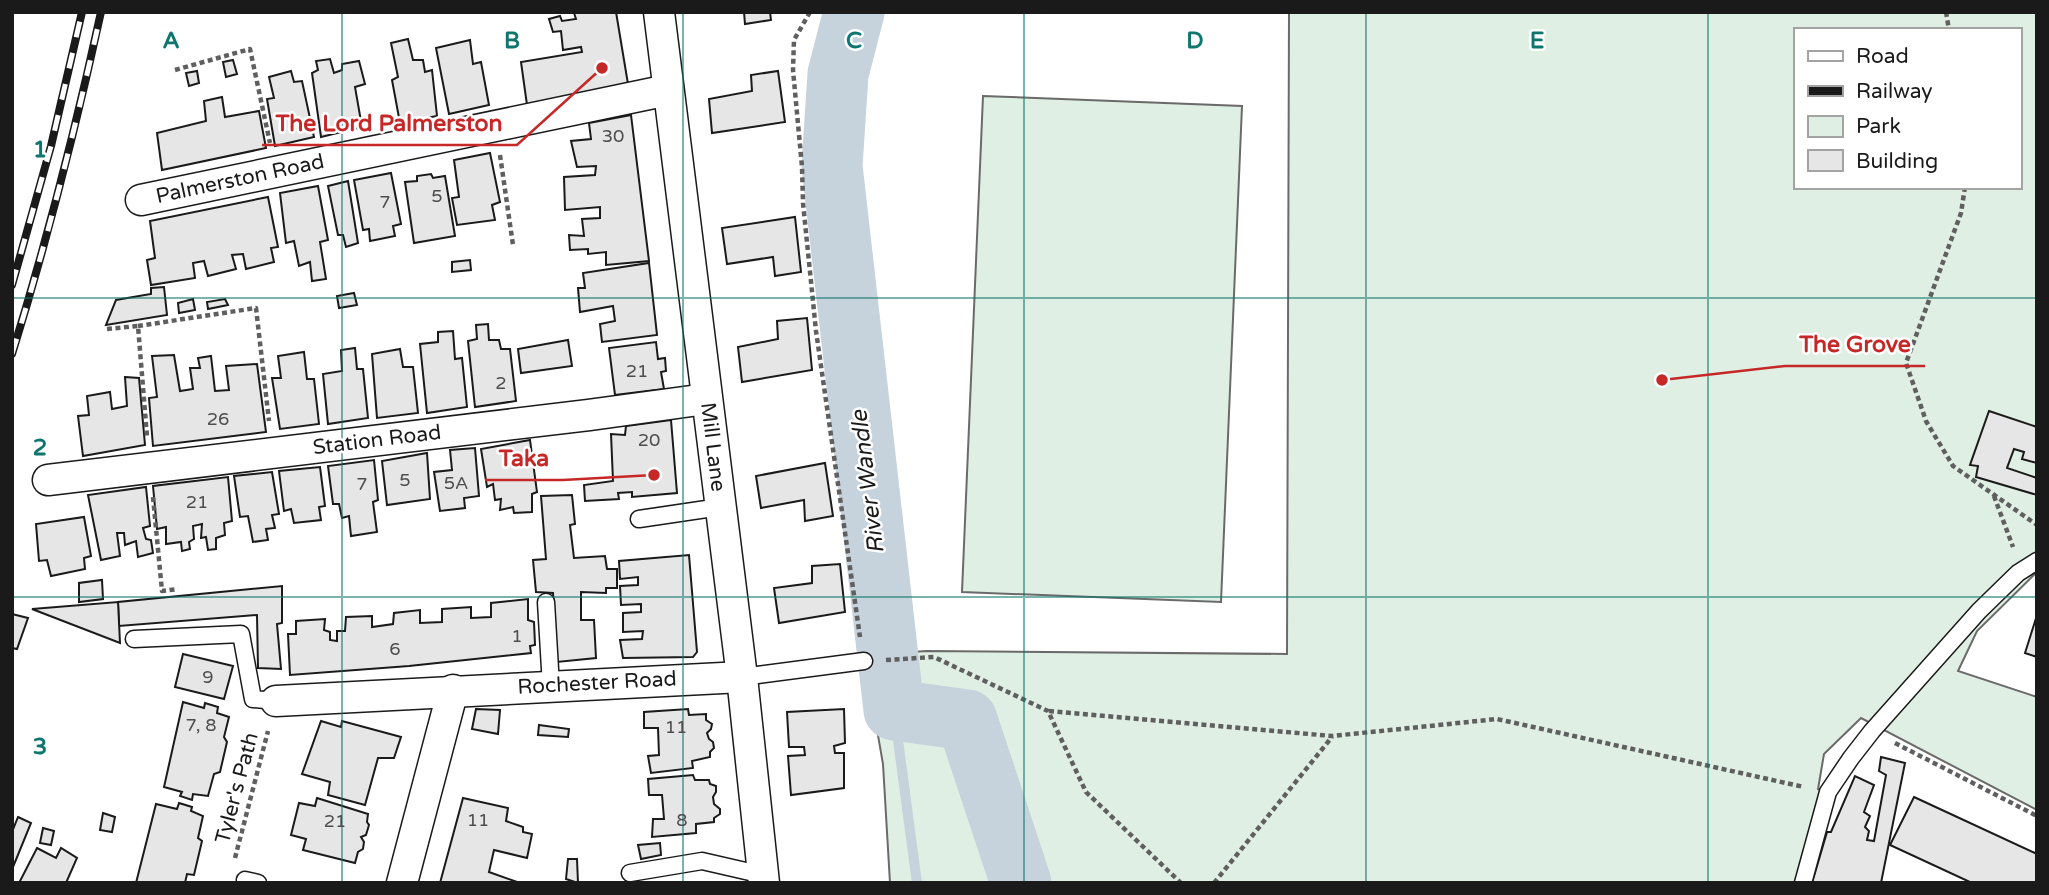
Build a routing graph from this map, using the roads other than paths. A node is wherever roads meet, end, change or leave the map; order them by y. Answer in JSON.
{"nodes":[{"id":1,"x":659,"y":12,"type":"edge"},
{"id":2,"x":668,"y":90,"type":"junction"},
{"id":3,"x":141,"y":200,"type":"dead end"},
{"id":4,"x":706,"y":399,"type":"junction"},
{"id":5,"x":48,"y":480,"type":"dead end"},
{"id":6,"x":720,"y":508,"type":"junction"},
{"id":7,"x":639,"y":519,"type":"dead end"},
{"id":8,"x":2037,"y":561,"type":"edge"},
{"id":9,"x":546,"y":602,"type":"dead end"},
{"id":10,"x":134,"y":639,"type":"dead end"},
{"id":11,"x":864,"y":661,"type":"road end"},
{"id":12,"x":742,"y":677,"type":"junction"},
{"id":13,"x":551,"y":686,"type":"junction"},
{"id":14,"x":453,"y":690,"type":"junction"},
{"id":15,"x":276,"y":701,"type":"joint"},
{"id":16,"x":630,"y":873,"type":"dead end"},
{"id":17,"x":763,"y":879,"type":"edge"},
{"id":18,"x":402,"y":883,"type":"edge"},
{"id":19,"x":1802,"y":883,"type":"edge"}],
"edges":[{"from":1,"to":2,"type":"street","name":"Mill Lane"},
{"from":2,"to":3,"type":"street","name":"Palmerston Road"},
{"from":2,"to":4,"type":"street","name":"Mill Lane"},
{"from":4,"to":5,"type":"street","name":"Station Road"},
{"from":4,"to":6,"type":"street","name":"Mill Lane"},
{"from":6,"to":7,"type":"lane"},
{"from":6,"to":12,"type":"street","name":"Mill Lane"},
{"from":8,"to":19,"type":"lane"},
{"from":9,"to":13,"type":"lane"},
{"from":10,"to":15,"type":"lane"},
{"from":11,"to":12,"type":"lane"},
{"from":12,"to":13,"type":"street","name":"Rochester Road"},
{"from":12,"to":17,"type":"street","name":"Mill Lane"},
{"from":13,"to":14,"type":"street","name":"Rochester Road"},
{"from":14,"to":15,"type":"street","name":"Rochester Road"},
{"from":14,"to":18,"type":"street"},
{"from":16,"to":17,"type":"lane"}]}
